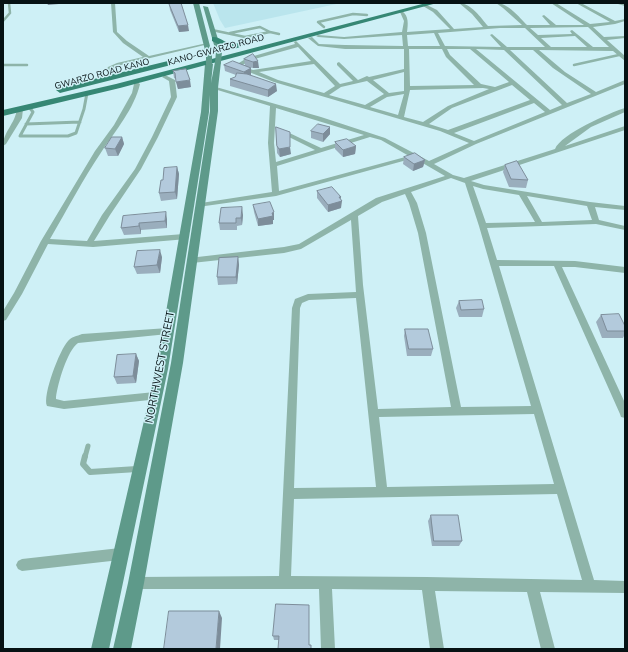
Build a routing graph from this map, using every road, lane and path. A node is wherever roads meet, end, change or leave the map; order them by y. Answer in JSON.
{"nodes":[{"id":1,"x":9,"y":3,"type":"edge"},
{"id":2,"x":113,"y":3,"type":"edge"},
{"id":3,"x":196,"y":3,"type":"edge"},
{"id":4,"x":203,"y":3,"type":"edge"},
{"id":5,"x":414,"y":3,"type":"edge"},
{"id":6,"x":434,"y":3,"type":"edge"},
{"id":7,"x":461,"y":3,"type":"edge"},
{"id":8,"x":498,"y":3,"type":"edge"},
{"id":9,"x":553,"y":3,"type":"edge"},
{"id":10,"x":578,"y":3,"type":"edge"},
{"id":11,"x":620,"y":3,"type":"edge"},
{"id":12,"x":425,"y":5,"type":"junction"},
{"id":13,"x":625,"y":5,"type":"edge"},
{"id":14,"x":402,"y":12,"type":"junction"},
{"id":15,"x":544,"y":16,"type":"dead end"},
{"id":16,"x":625,"y":20,"type":"edge"},
{"id":17,"x":3,"y":21,"type":"edge"},
{"id":18,"x":615,"y":23,"type":"junction"},
{"id":19,"x":567,"y":26,"type":"junction"},
{"id":20,"x":589,"y":26,"type":"junction"},
{"id":21,"x":308,"y":27,"type":"dead end"},
{"id":22,"x":486,"y":27,"type":"junction"},
{"id":23,"x":527,"y":27,"type":"junction"},
{"id":24,"x":555,"y":27,"type":"junction"},
{"id":25,"x":325,"y":28,"type":"junction"},
{"id":26,"x":212,"y":30,"type":"junction"},
{"id":27,"x":453,"y":30,"type":"junction"},
{"id":28,"x":435,"y":31,"type":"junction"},
{"id":29,"x":270,"y":32,"type":"junction"},
{"id":30,"x":230,"y":33,"type":"junction"},
{"id":31,"x":282,"y":33,"type":"joint"},
{"id":32,"x":404,"y":33,"type":"junction"},
{"id":33,"x":492,"y":35,"type":"dead end"},
{"id":34,"x":576,"y":35,"type":"junction"},
{"id":35,"x":314,"y":37,"type":"junction"},
{"id":36,"x":537,"y":37,"type":"junction"},
{"id":37,"x":625,"y":37,"type":"edge"},
{"id":38,"x":215,"y":39,"type":"junction"},
{"id":39,"x":602,"y":39,"type":"junction"},
{"id":40,"x":207,"y":44,"type":"junction"},
{"id":41,"x":297,"y":44,"type":"junction"},
{"id":42,"x":239,"y":45,"type":"junction"},
{"id":43,"x":444,"y":47,"type":"junction"},
{"id":44,"x":470,"y":47,"type":"junction"},
{"id":45,"x":505,"y":47,"type":"junction"},
{"id":46,"x":406,"y":48,"type":"junction"},
{"id":47,"x":534,"y":48,"type":"junction"},
{"id":48,"x":550,"y":49,"type":"junction"},
{"id":49,"x":592,"y":49,"type":"junction"},
{"id":50,"x":613,"y":49,"type":"junction"},
{"id":51,"x":219,"y":51,"type":"junction"},
{"id":52,"x":207,"y":54,"type":"junction"},
{"id":53,"x":622,"y":54,"type":"edge"},
{"id":54,"x":147,"y":56,"type":"junction"},
{"id":55,"x":625,"y":59,"type":"edge"},
{"id":56,"x":174,"y":62,"type":"dead end"},
{"id":57,"x":314,"y":62,"type":"junction"},
{"id":58,"x":218,"y":63,"type":"junction"},
{"id":59,"x":339,"y":64,"type":"dead end"},
{"id":60,"x":3,"y":65,"type":"edge"},
{"id":61,"x":27,"y":65,"type":"dead end"},
{"id":62,"x":209,"y":65,"type":"junction"},
{"id":63,"x":574,"y":65,"type":"dead end"},
{"id":64,"x":407,"y":70,"type":"junction"},
{"id":65,"x":250,"y":72,"type":"junction"},
{"id":66,"x":112,"y":77,"type":"junction"},
{"id":67,"x":165,"y":77,"type":"junction"},
{"id":68,"x":367,"y":78,"type":"junction"},
{"id":69,"x":356,"y":81,"type":"junction"},
{"id":70,"x":625,"y":82,"type":"edge"},
{"id":71,"x":512,"y":83,"type":"junction"},
{"id":72,"x":137,"y":84,"type":"junction"},
{"id":73,"x":212,"y":84,"type":"junction"},
{"id":74,"x":340,"y":86,"type":"junction"},
{"id":75,"x":479,"y":86,"type":"junction"},
{"id":76,"x":496,"y":88,"type":"junction"},
{"id":77,"x":407,"y":90,"type":"junction"},
{"id":78,"x":594,"y":93,"type":"junction"},
{"id":79,"x":85,"y":94,"type":"junction"},
{"id":80,"x":387,"y":94,"type":"junction"},
{"id":81,"x":46,"y":95,"type":"junction"},
{"id":82,"x":325,"y":95,"type":"junction"},
{"id":83,"x":534,"y":100,"type":"junction"},
{"id":84,"x":3,"y":104,"type":"edge"},
{"id":85,"x":565,"y":105,"type":"junction"},
{"id":86,"x":273,"y":106,"type":"junction"},
{"id":87,"x":366,"y":107,"type":"junction"},
{"id":88,"x":3,"y":108,"type":"edge"},
{"id":89,"x":24,"y":108,"type":"junction"},
{"id":90,"x":625,"y":110,"type":"edge"},
{"id":91,"x":548,"y":112,"type":"junction"},
{"id":92,"x":3,"y":113,"type":"edge"},
{"id":93,"x":401,"y":117,"type":"junction"},
{"id":94,"x":80,"y":122,"type":"junction"},
{"id":95,"x":26,"y":124,"type":"junction"},
{"id":96,"x":425,"y":124,"type":"junction"},
{"id":97,"x":271,"y":128,"type":"junction"},
{"id":98,"x":625,"y":128,"type":"edge"},
{"id":99,"x":450,"y":132,"type":"junction"},
{"id":100,"x":369,"y":135,"type":"junction"},
{"id":101,"x":474,"y":143,"type":"junction"},
{"id":102,"x":3,"y":144,"type":"edge"},
{"id":103,"x":321,"y":150,"type":"junction"},
{"id":104,"x":555,"y":150,"type":"junction"},
{"id":105,"x":416,"y":156,"type":"junction"},
{"id":106,"x":429,"y":164,"type":"junction"},
{"id":107,"x":273,"y":165,"type":"junction"},
{"id":108,"x":451,"y":176,"type":"junction"},
{"id":109,"x":465,"y":182,"type":"junction"},
{"id":110,"x":408,"y":191,"type":"junction"},
{"id":111,"x":276,"y":194,"type":"junction"},
{"id":112,"x":522,"y":194,"type":"junction"},
{"id":113,"x":590,"y":204,"type":"junction"},
{"id":114,"x":200,"y":205,"type":"junction"},
{"id":115,"x":625,"y":208,"type":"edge"},
{"id":116,"x":354,"y":215,"type":"junction"},
{"id":117,"x":596,"y":222,"type":"junction"},
{"id":118,"x":540,"y":224,"type":"junction"},
{"id":119,"x":483,"y":226,"type":"junction"},
{"id":120,"x":625,"y":228,"type":"edge"},
{"id":121,"x":184,"y":237,"type":"junction"},
{"id":122,"x":45,"y":241,"type":"junction"},
{"id":123,"x":89,"y":244,"type":"junction"},
{"id":124,"x":192,"y":260,"type":"junction"},
{"id":125,"x":493,"y":263,"type":"junction"},
{"id":126,"x":556,"y":263,"type":"junction"},
{"id":127,"x":622,"y":270,"type":"edge"},
{"id":128,"x":625,"y":280,"type":"edge"},
{"id":129,"x":361,"y":296,"type":"junction"},
{"id":130,"x":3,"y":318,"type":"edge"},
{"id":131,"x":168,"y":331,"type":"junction"},
{"id":132,"x":155,"y":396,"type":"junction"},
{"id":133,"x":537,"y":410,"type":"junction"},
{"id":134,"x":457,"y":412,"type":"junction"},
{"id":135,"x":374,"y":413,"type":"junction"},
{"id":136,"x":625,"y":414,"type":"edge"},
{"id":137,"x":88,"y":446,"type":"dead end"},
{"id":138,"x":139,"y":469,"type":"junction"},
{"id":139,"x":560,"y":489,"type":"junction"},
{"id":140,"x":382,"y":492,"type":"junction"},
{"id":141,"x":288,"y":494,"type":"junction"},
{"id":142,"x":120,"y":554,"type":"junction"},
{"id":143,"x":22,"y":565,"type":"dead end"},
{"id":144,"x":136,"y":582,"type":"junction"},
{"id":145,"x":285,"y":582,"type":"junction"},
{"id":146,"x":325,"y":583,"type":"junction"},
{"id":147,"x":427,"y":583,"type":"junction"},
{"id":148,"x":532,"y":586,"type":"junction"},
{"id":149,"x":590,"y":586,"type":"junction"},
{"id":150,"x":625,"y":587,"type":"edge"},
{"id":151,"x":100,"y":649,"type":"edge"},
{"id":152,"x":122,"y":649,"type":"edge"},
{"id":153,"x":328,"y":649,"type":"edge"},
{"id":154,"x":437,"y":649,"type":"edge"},
{"id":155,"x":548,"y":649,"type":"edge"}],
"edges":[{"from":1,"to":17,"type":"lane"},
{"from":2,"to":54,"type":"street"},
{"from":3,"to":40,"type":"main road"},
{"from":4,"to":26,"type":"main road"},
{"from":5,"to":25,"type":"main road","name":"GWARZO ROAD KANO"},
{"from":6,"to":12,"type":"main road","name":"KANO-GWARZO ROAD"},
{"from":7,"to":22,"type":"street"},
{"from":8,"to":23,"type":"street"},
{"from":9,"to":20,"type":"street"},
{"from":10,"to":18,"type":"street"},
{"from":11,"to":13,"type":"street"},
{"from":12,"to":14,"type":"main road","name":"KANO-GWARZO ROAD"},
{"from":12,"to":27,"type":"street"},
{"from":14,"to":25,"type":"main road","name":"KANO-GWARZO ROAD"},
{"from":14,"to":32,"type":"street"},
{"from":15,"to":24,"type":"street"},
{"from":16,"to":18,"type":"street"},
{"from":18,"to":20,"type":"street"},
{"from":19,"to":20,"type":"street"},
{"from":19,"to":24,"type":"street"},
{"from":19,"to":34,"type":"street"},
{"from":20,"to":39,"type":"street"},
{"from":21,"to":25,"type":"main road"},
{"from":22,"to":23,"type":"street"},
{"from":22,"to":27,"type":"street"},
{"from":23,"to":24,"type":"street"},
{"from":23,"to":36,"type":"street"},
{"from":25,"to":35,"type":"main road"},
{"from":25,"to":79,"type":"main road","name":"KANO-GWARZO ROAD"},
{"from":25,"to":81,"type":"main road","name":"GWARZO ROAD KANO"},
{"from":26,"to":30,"type":"lane"},
{"from":26,"to":38,"type":"main road"},
{"from":27,"to":28,"type":"street"},
{"from":28,"to":32,"type":"street"},
{"from":28,"to":43,"type":"street"},
{"from":29,"to":30,"type":"lane"},
{"from":29,"to":30,"type":"lane"},
{"from":29,"to":31,"type":"lane"},
{"from":31,"to":42,"type":"main road"},
{"from":32,"to":35,"type":"street"},
{"from":32,"to":46,"type":"street"},
{"from":33,"to":45,"type":"street"},
{"from":34,"to":36,"type":"street"},
{"from":34,"to":49,"type":"street"},
{"from":35,"to":41,"type":"main road"},
{"from":35,"to":46,"type":"street"},
{"from":36,"to":48,"type":"street"},
{"from":37,"to":39,"type":"street"},
{"from":38,"to":42,"type":"main road"},
{"from":38,"to":51,"type":"main road"},
{"from":39,"to":50,"type":"street"},
{"from":40,"to":52,"type":"main road"},
{"from":40,"to":54,"type":"street"},
{"from":41,"to":57,"type":"street"},
{"from":41,"to":58,"type":"main road"},
{"from":41,"to":65,"type":"street"},
{"from":42,"to":51,"type":"main road"},
{"from":43,"to":44,"type":"street"},
{"from":43,"to":46,"type":"street"},
{"from":43,"to":75,"type":"street"},
{"from":44,"to":45,"type":"street"},
{"from":44,"to":71,"type":"street"},
{"from":45,"to":47,"type":"street"},
{"from":45,"to":85,"type":"street"},
{"from":46,"to":64,"type":"street"},
{"from":47,"to":48,"type":"street"},
{"from":47,"to":78,"type":"street"},
{"from":48,"to":49,"type":"street"},
{"from":49,"to":50,"type":"street"},
{"from":50,"to":53,"type":"street"},
{"from":51,"to":52,"type":"main road"},
{"from":51,"to":58,"type":"main road","bridge":true},
{"from":52,"to":62,"type":"main road","bridge":true},
{"from":53,"to":55,"type":"street"},
{"from":53,"to":63,"type":"lane"},
{"from":54,"to":66,"type":"street"},
{"from":56,"to":66,"type":"main road"},
{"from":57,"to":65,"type":"street"},
{"from":57,"to":74,"type":"street"},
{"from":58,"to":62,"type":"main road"},
{"from":58,"to":73,"type":"main road"},
{"from":59,"to":69,"type":"street"},
{"from":60,"to":61,"type":"lane"},
{"from":62,"to":67,"type":"main road"},
{"from":62,"to":73,"type":"main road"},
{"from":64,"to":68,"type":"street"},
{"from":64,"to":77,"type":"street"},
{"from":65,"to":82,"type":"street"},
{"from":66,"to":81,"type":"main road"},
{"from":67,"to":72,"type":"main road"},
{"from":67,"to":123,"type":"street"},
{"from":68,"to":69,"type":"street"},
{"from":68,"to":80,"type":"street"},
{"from":69,"to":74,"type":"street"},
{"from":70,"to":78,"type":"street"},
{"from":71,"to":76,"type":"street"},
{"from":71,"to":83,"type":"street"},
{"from":72,"to":79,"type":"main road"},
{"from":72,"to":122,"type":"street"},
{"from":73,"to":86,"type":"street"},
{"from":73,"to":114,"type":"main road","name":"NORTHWEST STREET"},
{"from":73,"to":121,"type":"main road","name":"NORTHWEST STREET"},
{"from":74,"to":82,"type":"street"},
{"from":75,"to":76,"type":"street"},
{"from":75,"to":77,"type":"street"},
{"from":76,"to":96,"type":"street"},
{"from":77,"to":80,"type":"street"},
{"from":77,"to":93,"type":"street"},
{"from":78,"to":85,"type":"street"},
{"from":79,"to":89,"type":"main road","name":"KANO-GWARZO ROAD"},
{"from":79,"to":94,"type":"lane"},
{"from":80,"to":87,"type":"street"},
{"from":81,"to":84,"type":"main road"},
{"from":81,"to":88,"type":"main road","name":"GWARZO ROAD KANO"},
{"from":82,"to":87,"type":"street"},
{"from":83,"to":91,"type":"street"},
{"from":83,"to":99,"type":"street"},
{"from":85,"to":91,"type":"street"},
{"from":86,"to":97,"type":"street"},
{"from":86,"to":100,"type":"street"},
{"from":87,"to":93,"type":"street"},
{"from":89,"to":92,"type":"main road","name":"KANO-GWARZO ROAD"},
{"from":89,"to":95,"type":"lane"},
{"from":89,"to":102,"type":"street"},
{"from":90,"to":104,"type":"street"},
{"from":91,"to":101,"type":"street"},
{"from":93,"to":96,"type":"street"},
{"from":94,"to":95,"type":"lane"},
{"from":94,"to":95,"type":"lane"},
{"from":96,"to":99,"type":"street"},
{"from":97,"to":103,"type":"street"},
{"from":97,"to":107,"type":"street"},
{"from":98,"to":104,"type":"street"},
{"from":99,"to":101,"type":"street"},
{"from":100,"to":103,"type":"street"},
{"from":100,"to":105,"type":"street"},
{"from":101,"to":106,"type":"street"},
{"from":103,"to":107,"type":"street"},
{"from":104,"to":109,"type":"street"},
{"from":105,"to":106,"type":"street"},
{"from":105,"to":111,"type":"street"},
{"from":106,"to":108,"type":"street"},
{"from":107,"to":111,"type":"street"},
{"from":108,"to":109,"type":"street"},
{"from":108,"to":110,"type":"street"},
{"from":109,"to":112,"type":"street"},
{"from":109,"to":119,"type":"street"},
{"from":110,"to":116,"type":"street"},
{"from":110,"to":134,"type":"street"},
{"from":111,"to":114,"type":"street"},
{"from":112,"to":113,"type":"street"},
{"from":112,"to":118,"type":"street"},
{"from":113,"to":115,"type":"street"},
{"from":113,"to":117,"type":"street"},
{"from":114,"to":124,"type":"main road","name":"NORTHWEST STREET"},
{"from":116,"to":124,"type":"street"},
{"from":116,"to":129,"type":"street"},
{"from":117,"to":118,"type":"street"},
{"from":117,"to":120,"type":"street"},
{"from":118,"to":119,"type":"street"},
{"from":119,"to":125,"type":"street"},
{"from":121,"to":123,"type":"street"},
{"from":121,"to":131,"type":"main road","name":"NORTHWEST STREET"},
{"from":122,"to":123,"type":"street"},
{"from":122,"to":130,"type":"street"},
{"from":124,"to":144,"type":"main road","name":"NORTHWEST STREET"},
{"from":125,"to":126,"type":"street"},
{"from":125,"to":133,"type":"street"},
{"from":126,"to":127,"type":"street"},
{"from":126,"to":136,"type":"street"},
{"from":127,"to":128,"type":"street"},
{"from":129,"to":135,"type":"street"},
{"from":129,"to":141,"type":"street"},
{"from":131,"to":132,"type":"main road","name":"NORTHWEST STREET"},
{"from":131,"to":132,"type":"street"},
{"from":132,"to":138,"type":"main road","name":"NORTHWEST STREET"},
{"from":133,"to":134,"type":"street"},
{"from":133,"to":139,"type":"street"},
{"from":134,"to":135,"type":"street"},
{"from":135,"to":140,"type":"street"},
{"from":137,"to":138,"type":"lane"},
{"from":138,"to":142,"type":"main road","name":"NORTHWEST STREET"},
{"from":139,"to":140,"type":"street"},
{"from":139,"to":149,"type":"street"},
{"from":140,"to":141,"type":"street"},
{"from":141,"to":145,"type":"street"},
{"from":142,"to":143,"type":"street"},
{"from":142,"to":151,"type":"main road","name":"NORTHWEST STREET"},
{"from":144,"to":145,"type":"street"},
{"from":144,"to":152,"type":"main road","name":"NORTHWEST STREET"},
{"from":145,"to":146,"type":"street"},
{"from":146,"to":147,"type":"street"},
{"from":146,"to":153,"type":"street"},
{"from":147,"to":148,"type":"street"},
{"from":147,"to":154,"type":"street"},
{"from":148,"to":149,"type":"street"},
{"from":148,"to":155,"type":"street"},
{"from":149,"to":150,"type":"street"}]}
